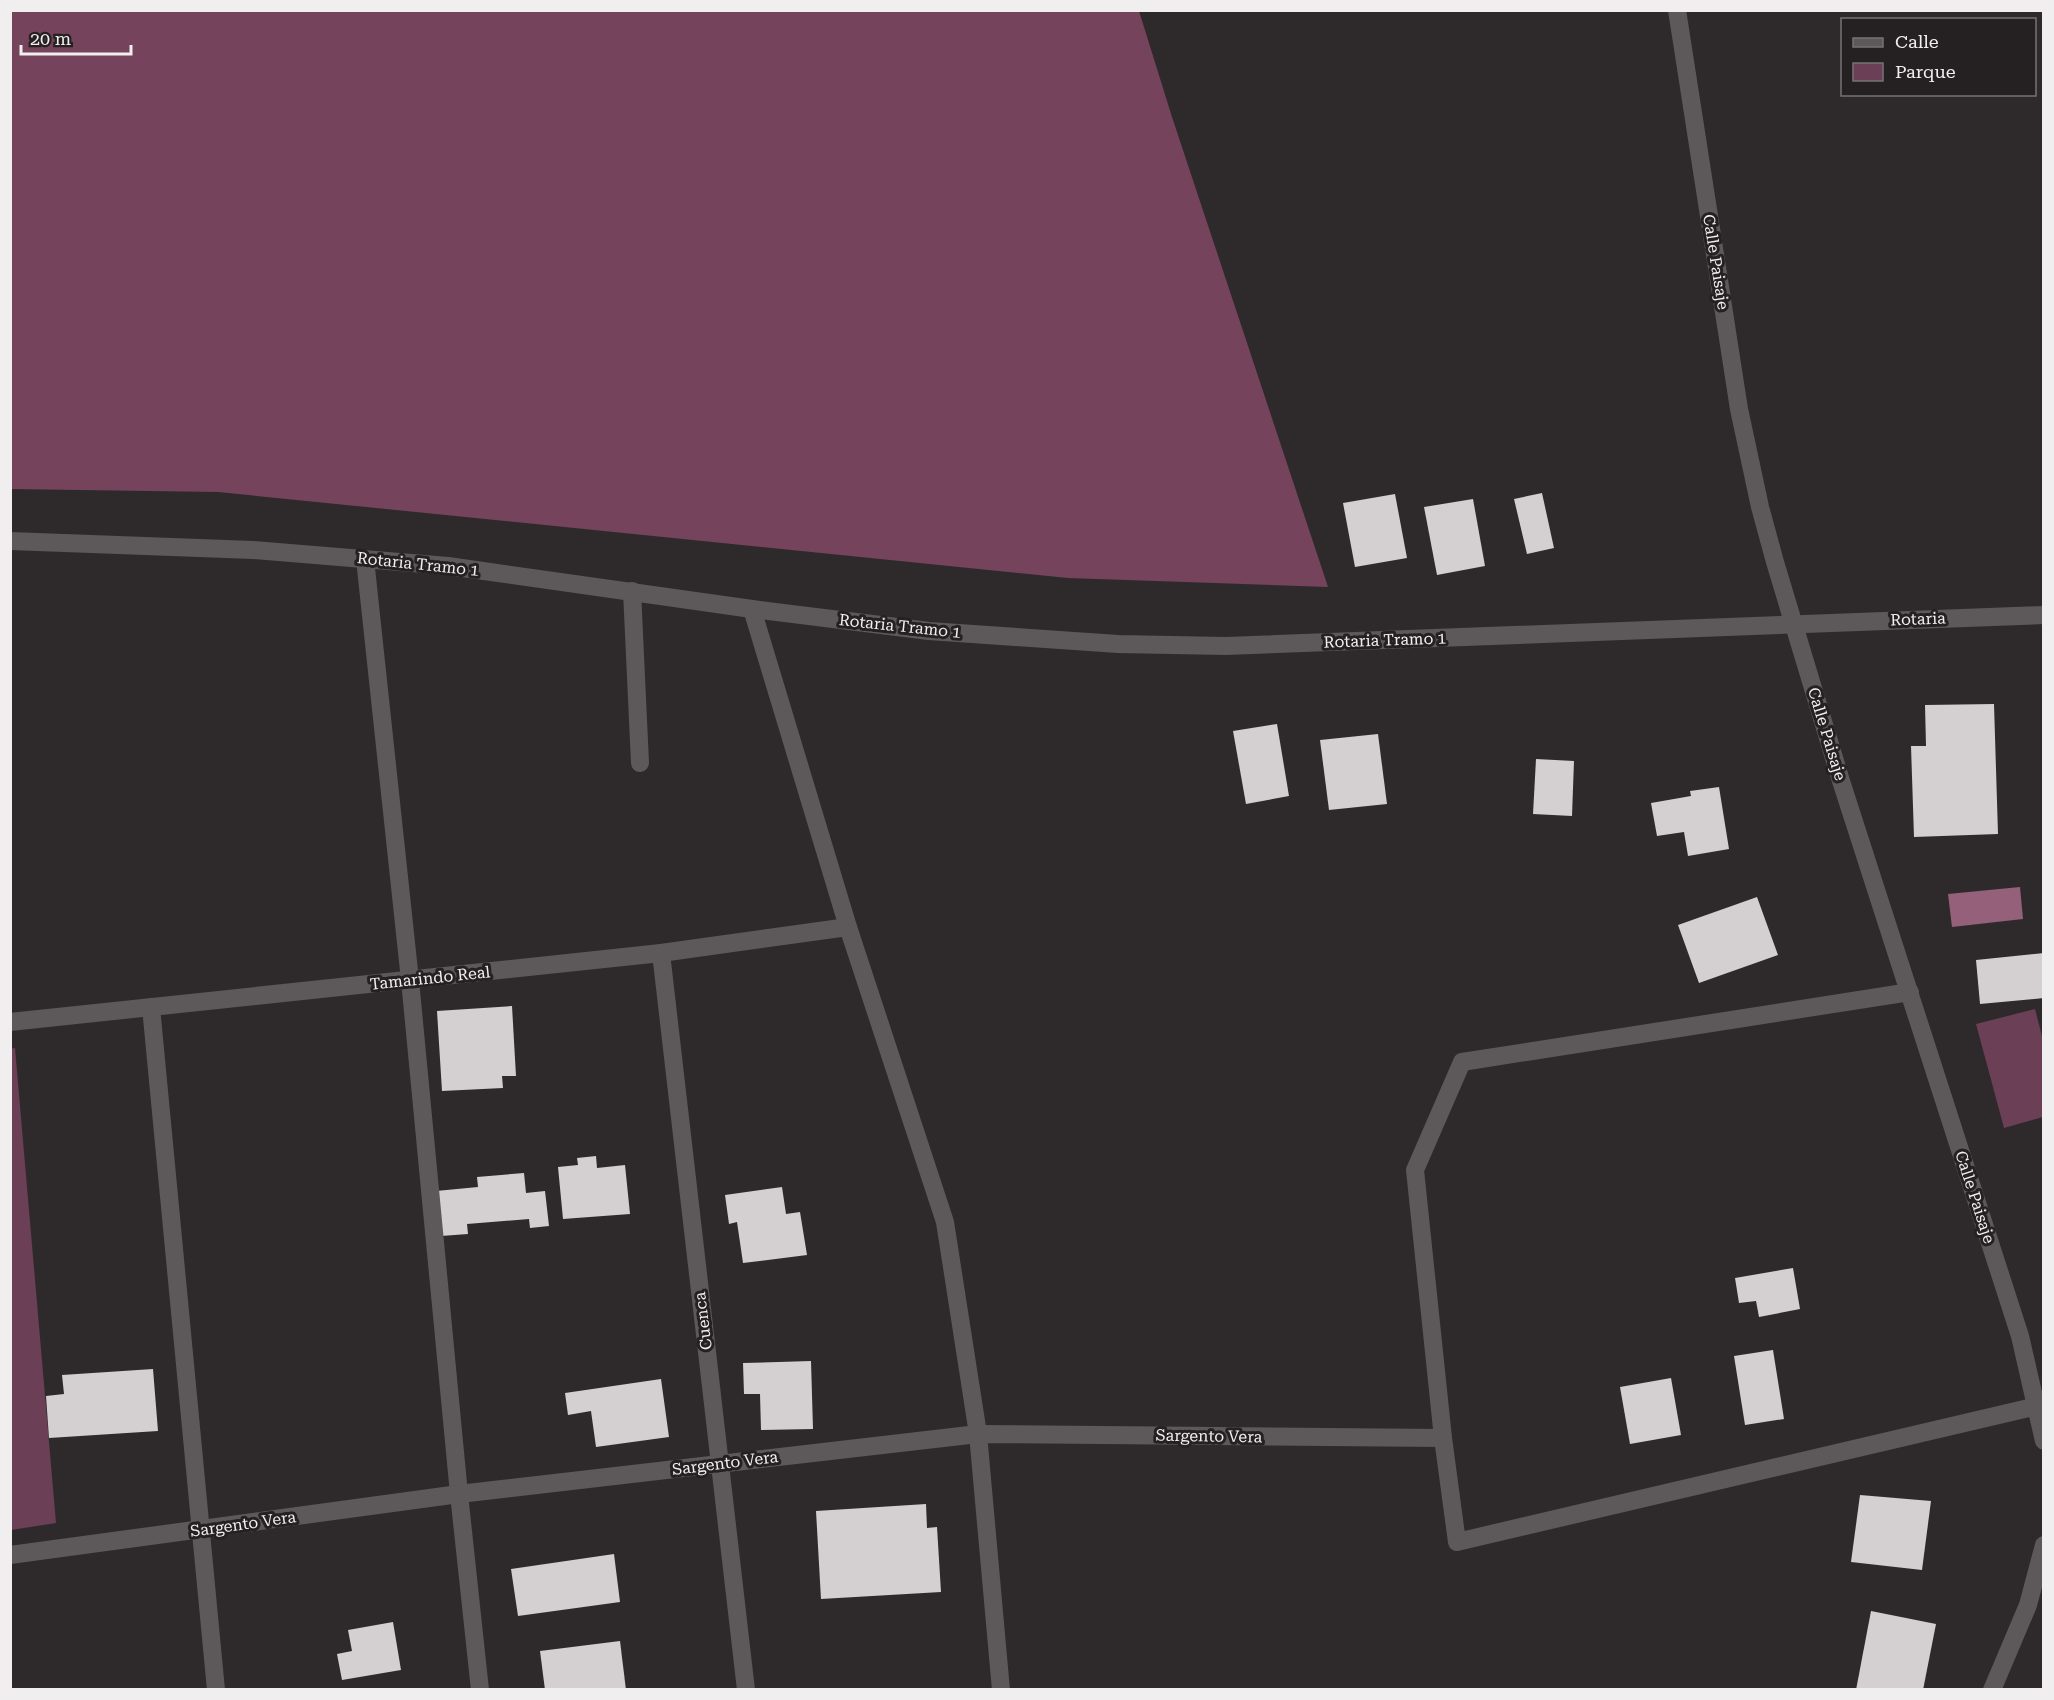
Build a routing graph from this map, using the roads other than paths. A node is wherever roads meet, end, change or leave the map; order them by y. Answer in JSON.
{"nodes":[{"id":1,"x":1677,"y":10,"type":"edge"},
{"id":2,"x":10,"y":541,"type":"edge"},
{"id":3,"x":365,"y":559,"type":"junction"},
{"id":4,"x":632,"y":591,"type":"junction"},
{"id":5,"x":752,"y":609,"type":"junction"},
{"id":6,"x":2043,"y":615,"type":"edge"},
{"id":7,"x":1793,"y":624,"type":"junction"},
{"id":8,"x":640,"y":763,"type":"dead end"},
{"id":9,"x":848,"y":927,"type":"junction"},
{"id":10,"x":661,"y":953,"type":"junction"},
{"id":11,"x":410,"y":980,"type":"junction"},
{"id":12,"x":1910,"y":992,"type":"junction"},
{"id":13,"x":151,"y":1007,"type":"junction"},
{"id":14,"x":10,"y":1022,"type":"edge"},
{"id":15,"x":2037,"y":1406,"type":"junction"},
{"id":16,"x":978,"y":1434,"type":"junction"},
{"id":17,"x":1443,"y":1438,"type":"junction"},
{"id":18,"x":2043,"y":1441,"type":"edge"},
{"id":19,"x":720,"y":1463,"type":"junction"},
{"id":20,"x":459,"y":1494,"type":"junction"},
{"id":21,"x":201,"y":1530,"type":"junction"},
{"id":22,"x":2043,"y":1545,"type":"edge"},
{"id":23,"x":10,"y":1555,"type":"edge"},
{"id":24,"x":2036,"y":1609,"type":"edge"},
{"id":25,"x":216,"y":1689,"type":"edge"},
{"id":26,"x":480,"y":1689,"type":"edge"},
{"id":27,"x":746,"y":1689,"type":"edge"},
{"id":28,"x":1002,"y":1689,"type":"edge"},
{"id":29,"x":1992,"y":1689,"type":"edge"}],
"edges":[{"from":1,"to":7,"type":"street","name":"Calle Paisaje"},
{"from":2,"to":3,"type":"street","name":"Rotaria Tramo 1"},
{"from":3,"to":4,"type":"street","name":"Rotaria Tramo 1"},
{"from":3,"to":11,"type":"street"},
{"from":4,"to":5,"type":"street","name":"Rotaria Tramo 1"},
{"from":4,"to":8,"type":"street"},
{"from":5,"to":7,"type":"street","name":"Rotaria Tramo 1"},
{"from":5,"to":9,"type":"street"},
{"from":6,"to":7,"type":"street","name":"Rotaria"},
{"from":7,"to":12,"type":"street","name":"Calle Paisaje"},
{"from":9,"to":10,"type":"street","name":"Tamarindo Real"},
{"from":9,"to":16,"type":"street"},
{"from":10,"to":11,"type":"street","name":"Tamarindo Real"},
{"from":10,"to":19,"type":"street","name":"Cuenca"},
{"from":11,"to":13,"type":"street","name":"Tamarindo Real"},
{"from":11,"to":20,"type":"street"},
{"from":12,"to":15,"type":"street","name":"Calle Paisaje"},
{"from":12,"to":17,"type":"street"},
{"from":13,"to":14,"type":"street","name":"Tamarindo Real"},
{"from":13,"to":21,"type":"street"},
{"from":15,"to":17,"type":"street"},
{"from":15,"to":18,"type":"street","name":"Calle Paisaje"},
{"from":16,"to":17,"type":"street","name":"Sargento Vera"},
{"from":16,"to":19,"type":"street","name":"Sargento Vera"},
{"from":16,"to":28,"type":"street"},
{"from":19,"to":20,"type":"street","name":"Sargento Vera"},
{"from":19,"to":27,"type":"street","name":"Cuenca"},
{"from":20,"to":21,"type":"street","name":"Sargento Vera"},
{"from":20,"to":26,"type":"street"},
{"from":21,"to":23,"type":"street","name":"Sargento Vera"},
{"from":21,"to":25,"type":"street"},
{"from":22,"to":24,"type":"street"},
{"from":24,"to":29,"type":"street"}]}
